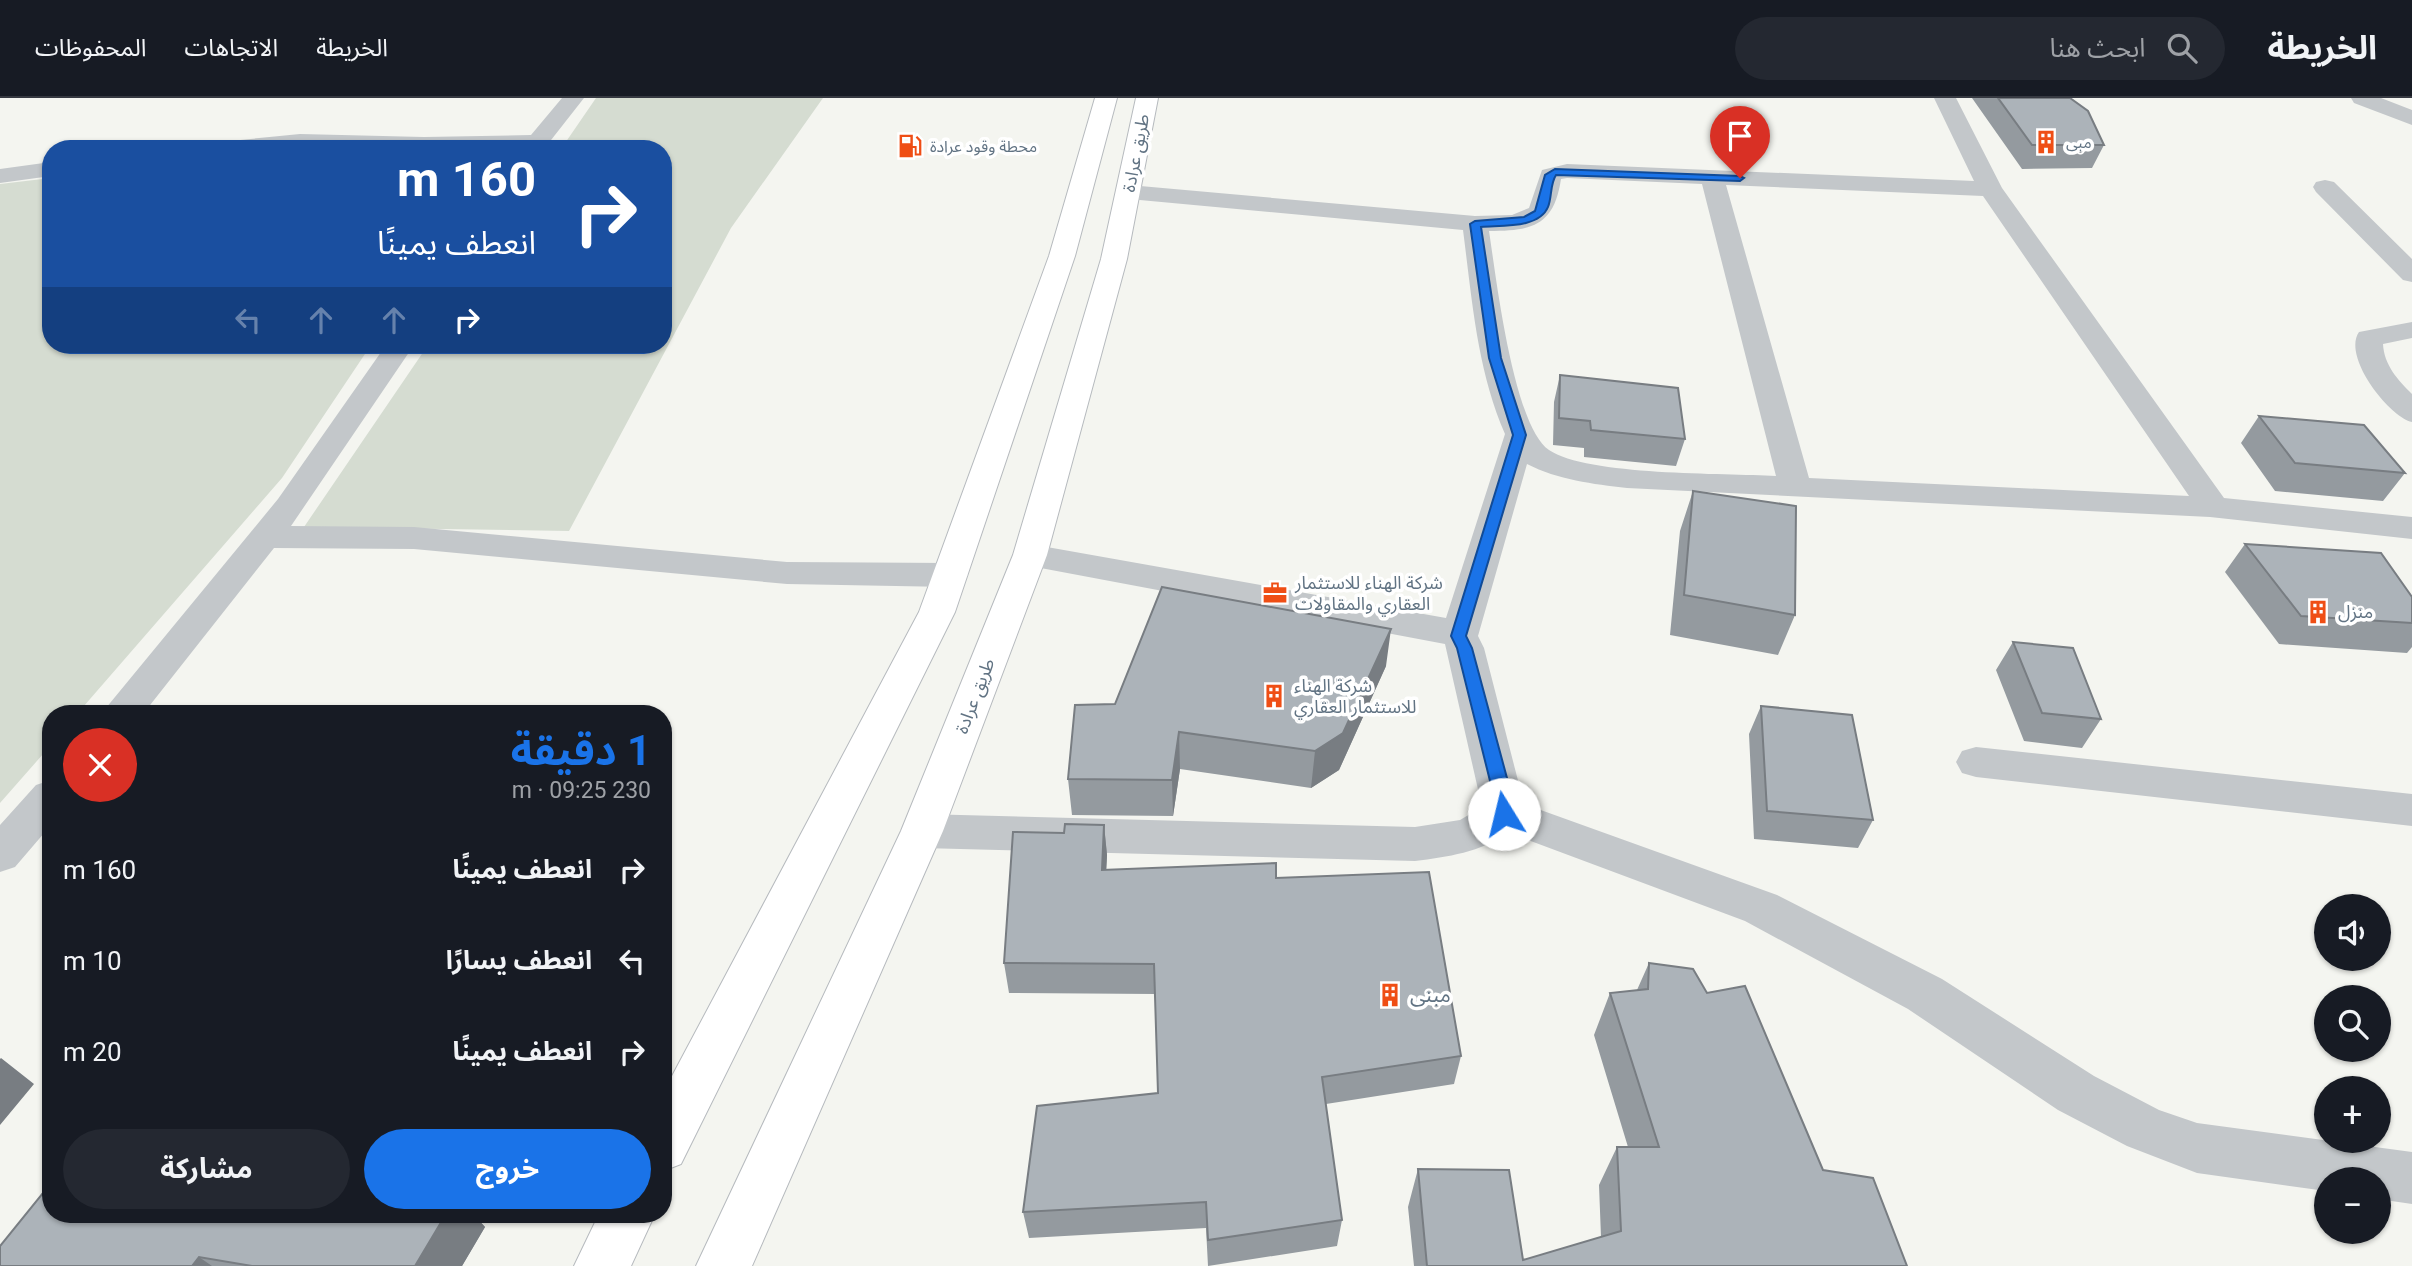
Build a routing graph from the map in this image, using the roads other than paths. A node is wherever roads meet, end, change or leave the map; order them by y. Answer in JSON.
{"nodes":[{"id":1,"x":573,"y":98,"type":"edge"},
{"id":2,"x":1106,"y":98,"type":"edge"},
{"id":3,"x":1147,"y":98,"type":"edge"},
{"id":4,"x":1945,"y":98,"type":"edge"},
{"id":5,"x":2362,"y":98,"type":"edge"},
{"id":6,"x":2412,"y":118,"type":"edge"},
{"id":7,"x":539,"y":140,"type":"edge"},
{"id":8,"x":42,"y":170,"type":"edge"},
{"id":9,"x":0,"y":176,"type":"edge"},
{"id":10,"x":1712,"y":177,"type":"junction"},
{"id":11,"x":2325,"y":187,"type":"dead end"},
{"id":12,"x":1990,"y":189,"type":"junction"},
{"id":13,"x":1129,"y":192,"type":"junction"},
{"id":14,"x":1475,"y":224,"type":"junction"},
{"id":15,"x":2412,"y":274,"type":"edge"},
{"id":16,"x":2412,"y":330,"type":"edge"},
{"id":17,"x":394,"y":354,"type":"edge"},
{"id":18,"x":2412,"y":413,"type":"edge"},
{"id":19,"x":1520,"y":435,"type":"junction"},
{"id":20,"x":1795,"y":487,"type":"junction"},
{"id":21,"x":2214,"y":507,"type":"junction"},
{"id":22,"x":2412,"y":528,"type":"edge"},
{"id":23,"x":265,"y":537,"type":"junction"},
{"id":24,"x":1030,"y":555,"type":"junction"},
{"id":25,"x":950,"y":575,"type":"junction"},
{"id":26,"x":1459,"y":636,"type":"junction"},
{"id":27,"x":128,"y":705,"type":"edge"},
{"id":28,"x":1976,"y":762,"type":"dead end"},
{"id":29,"x":42,"y":806,"type":"edge"},
{"id":30,"x":2412,"y":810,"type":"edge"},
{"id":31,"x":1504,"y":814,"type":"junction"},
{"id":32,"x":922,"y":831,"type":"junction"},
{"id":33,"x":0,"y":855,"type":"edge"},
{"id":34,"x":672,"y":1128,"type":"edge"},
{"id":35,"x":2412,"y":1178,"type":"edge"},
{"id":36,"x":624,"y":1223,"type":"edge"},
{"id":37,"x":602,"y":1266,"type":"edge"},
{"id":38,"x":724,"y":1266,"type":"edge"}],
"edges":[{"from":1,"to":7,"type":"street"},
{"from":2,"to":25,"type":"main road"},
{"from":3,"to":13,"type":"main road","name":"طريق عرادة"},
{"from":4,"to":12,"type":"street"},
{"from":5,"to":6,"type":"street"},
{"from":8,"to":9,"type":"street"},
{"from":10,"to":12,"type":"street"},
{"from":10,"to":14,"type":"street"},
{"from":10,"to":20,"type":"street"},
{"from":11,"to":15,"type":"street"},
{"from":12,"to":21,"type":"street"},
{"from":13,"to":14,"type":"street"},
{"from":13,"to":24,"type":"main road","name":"طريق عرادة"},
{"from":14,"to":19,"type":"street"},
{"from":16,"to":18,"type":"street"},
{"from":17,"to":23,"type":"street"},
{"from":19,"to":20,"type":"street"},
{"from":19,"to":26,"type":"street"},
{"from":20,"to":21,"type":"street"},
{"from":21,"to":22,"type":"street"},
{"from":23,"to":25,"type":"street"},
{"from":23,"to":27,"type":"street"},
{"from":24,"to":26,"type":"street"},
{"from":24,"to":32,"type":"main road","name":"طريق عرادة"},
{"from":25,"to":34,"type":"main road"},
{"from":26,"to":31,"type":"street"},
{"from":28,"to":30,"type":"street"},
{"from":29,"to":33,"type":"street"},
{"from":31,"to":32,"type":"street"},
{"from":31,"to":35,"type":"street"},
{"from":32,"to":38,"type":"main road","name":"طريق عرادة"},
{"from":36,"to":37,"type":"main road"}]}
